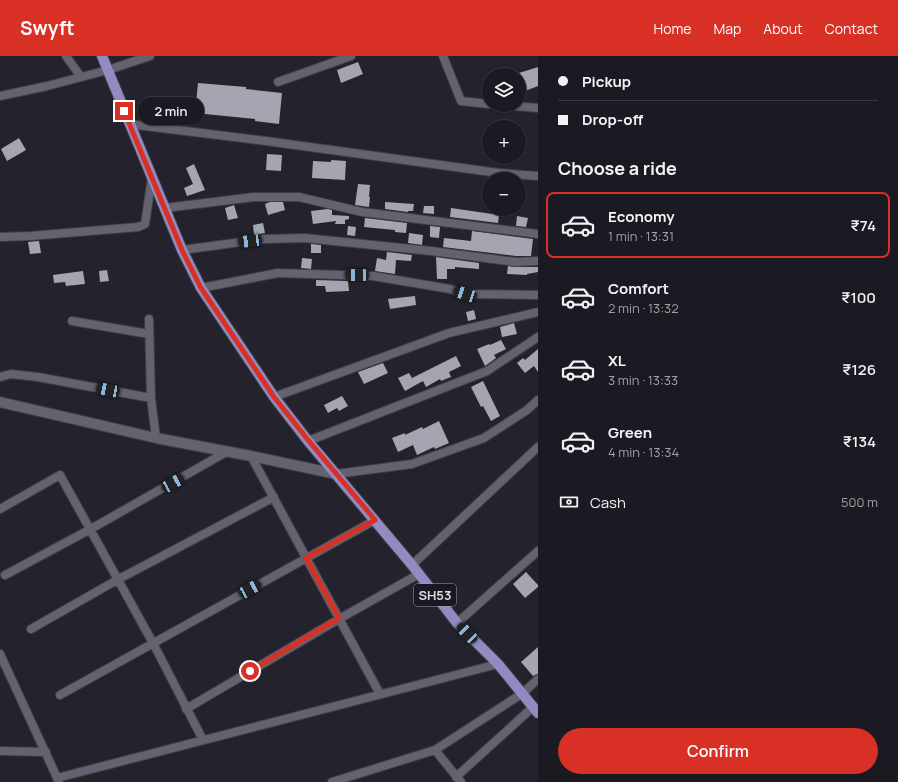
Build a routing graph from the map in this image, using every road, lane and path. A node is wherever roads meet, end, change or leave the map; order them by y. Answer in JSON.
{"nodes":[{"id":1,"x":66,"y":56,"type":"edge"},
{"id":2,"x":102,"y":56,"type":"edge"},
{"id":3,"x":150,"y":56,"type":"edge"},
{"id":4,"x":351,"y":56,"type":"edge"},
{"id":5,"x":443,"y":56,"type":"edge"},
{"id":6,"x":108,"y":70,"type":"junction"},
{"id":7,"x":81,"y":77,"type":"junction"},
{"id":8,"x":278,"y":82,"type":"dead end"},
{"id":9,"x":0,"y":96,"type":"edge"},
{"id":10,"x":482,"y":103,"type":"edge"},
{"id":11,"x":526,"y":107,"type":"edge"},
{"id":12,"x":538,"y":108,"type":"edge"},
{"id":13,"x":129,"y":124,"type":"junction"},
{"id":14,"x":538,"y":176,"type":"edge"},
{"id":15,"x":152,"y":177,"type":"junction"},
{"id":16,"x":165,"y":208,"type":"junction"},
{"id":17,"x":538,"y":234,"type":"edge"},
{"id":18,"x":0,"y":237,"type":"edge"},
{"id":19,"x":182,"y":250,"type":"junction"},
{"id":20,"x":538,"y":261,"type":"edge"},
{"id":21,"x":201,"y":288,"type":"junction"},
{"id":22,"x":538,"y":295,"type":"edge"},
{"id":23,"x":538,"y":312,"type":"edge"},
{"id":24,"x":148,"y":319,"type":"dead end"},
{"id":25,"x":72,"y":321,"type":"dead end"},
{"id":26,"x":149,"y":334,"type":"junction"},
{"id":27,"x":538,"y":337,"type":"edge"},
{"id":28,"x":0,"y":377,"type":"edge"},
{"id":29,"x":274,"y":397,"type":"junction"},
{"id":30,"x":151,"y":398,"type":"junction"},
{"id":31,"x":538,"y":400,"type":"edge"},
{"id":32,"x":0,"y":402,"type":"edge"},
{"id":33,"x":156,"y":438,"type":"junction"},
{"id":34,"x":308,"y":440,"type":"junction"},
{"id":35,"x":538,"y":447,"type":"edge"},
{"id":36,"x":228,"y":451,"type":"junction"},
{"id":37,"x":251,"y":456,"type":"junction"},
{"id":38,"x":336,"y":474,"type":"junction"},
{"id":39,"x":274,"y":498,"type":"junction"},
{"id":40,"x":0,"y":509,"type":"edge"},
{"id":41,"x":375,"y":520,"type":"junction"},
{"id":42,"x":89,"y":530,"type":"junction"},
{"id":43,"x":538,"y":551,"type":"edge"},
{"id":44,"x":306,"y":558,"type":"junction"},
{"id":45,"x":412,"y":565,"type":"junction"},
{"id":46,"x":419,"y":574,"type":"junction"},
{"id":47,"x":5,"y":575,"type":"dead end"},
{"id":48,"x":117,"y":580,"type":"junction"},
{"id":49,"x":339,"y":618,"type":"junction"},
{"id":50,"x":457,"y":623,"type":"junction"},
{"id":51,"x":31,"y":629,"type":"dead end"},
{"id":52,"x":153,"y":643,"type":"junction"},
{"id":53,"x":0,"y":654,"type":"edge"},
{"id":54,"x":498,"y":664,"type":"junction"},
{"id":55,"x":538,"y":679,"type":"edge"},
{"id":56,"x":523,"y":693,"type":"junction"},
{"id":57,"x":380,"y":694,"type":"junction"},
{"id":58,"x":60,"y":695,"type":"dead end"},
{"id":59,"x":186,"y":709,"type":"junction"},
{"id":60,"x":535,"y":710,"type":"edge"},
{"id":61,"x":203,"y":740,"type":"junction"},
{"id":62,"x":435,"y":750,"type":"junction"},
{"id":63,"x":0,"y":751,"type":"edge"},
{"id":64,"x":46,"y":752,"type":"junction"},
{"id":65,"x":458,"y":779,"type":"edge"},
{"id":66,"x":58,"y":780,"type":"edge"},
{"id":67,"x":332,"y":782,"type":"edge"}],
"edges":[{"from":1,"to":7,"type":"street"},
{"from":2,"to":6,"type":"main road","number":"SH53"},
{"from":3,"to":6,"type":"street"},
{"from":4,"to":8,"type":"street"},
{"from":5,"to":10,"type":"street"},
{"from":6,"to":7,"type":"street"},
{"from":6,"to":13,"type":"main road","number":"SH53"},
{"from":7,"to":9,"type":"street"},
{"from":11,"to":12,"type":"street"},
{"from":13,"to":14,"type":"street"},
{"from":13,"to":15,"type":"main road","number":"SH53"},
{"from":15,"to":16,"type":"main road","number":"SH53"},
{"from":15,"to":18,"type":"street"},
{"from":16,"to":17,"type":"street"},
{"from":16,"to":19,"type":"main road","number":"SH53"},
{"from":19,"to":20,"type":"street"},
{"from":19,"to":21,"type":"main road","number":"SH53"},
{"from":21,"to":22,"type":"street"},
{"from":21,"to":29,"type":"main road","number":"SH53"},
{"from":23,"to":29,"type":"street"},
{"from":24,"to":26,"type":"street"},
{"from":25,"to":26,"type":"street"},
{"from":26,"to":30,"type":"street"},
{"from":27,"to":34,"type":"street"},
{"from":28,"to":30,"type":"street"},
{"from":29,"to":34,"type":"main road","number":"SH53"},
{"from":30,"to":33,"type":"street"},
{"from":31,"to":38,"type":"street"},
{"from":32,"to":33,"type":"street"},
{"from":33,"to":36,"type":"street"},
{"from":34,"to":38,"type":"main road","number":"SH53"},
{"from":35,"to":45,"type":"street"},
{"from":36,"to":37,"type":"street"},
{"from":36,"to":42,"type":"street"},
{"from":37,"to":38,"type":"street"},
{"from":37,"to":39,"type":"street"},
{"from":38,"to":41,"type":"main road","number":"SH53"},
{"from":39,"to":44,"type":"street"},
{"from":39,"to":48,"type":"street"},
{"from":40,"to":42,"type":"street"},
{"from":41,"to":44,"type":"street"},
{"from":41,"to":45,"type":"main road","number":"SH53"},
{"from":42,"to":47,"type":"street"},
{"from":42,"to":48,"type":"street"},
{"from":43,"to":50,"type":"street"},
{"from":44,"to":49,"type":"street"},
{"from":44,"to":52,"type":"street"},
{"from":45,"to":46,"type":"main road","number":"SH53"},
{"from":46,"to":49,"type":"street"},
{"from":46,"to":50,"type":"main road","number":"SH53"},
{"from":48,"to":51,"type":"street"},
{"from":48,"to":52,"type":"street"},
{"from":49,"to":57,"type":"street"},
{"from":49,"to":59,"type":"street"},
{"from":50,"to":54,"type":"main road","number":"SH53"},
{"from":52,"to":58,"type":"street"},
{"from":52,"to":59,"type":"street"},
{"from":53,"to":64,"type":"street"},
{"from":54,"to":56,"type":"main road","number":"SH53"},
{"from":54,"to":57,"type":"street"},
{"from":55,"to":56,"type":"street"},
{"from":56,"to":60,"type":"main road","number":"SH53"},
{"from":56,"to":62,"type":"street"},
{"from":57,"to":61,"type":"street"},
{"from":59,"to":61,"type":"street"},
{"from":60,"to":65,"type":"street"},
{"from":61,"to":66,"type":"street"},
{"from":62,"to":65,"type":"street"},
{"from":62,"to":67,"type":"street"},
{"from":63,"to":64,"type":"street"},
{"from":64,"to":66,"type":"street"}]}
